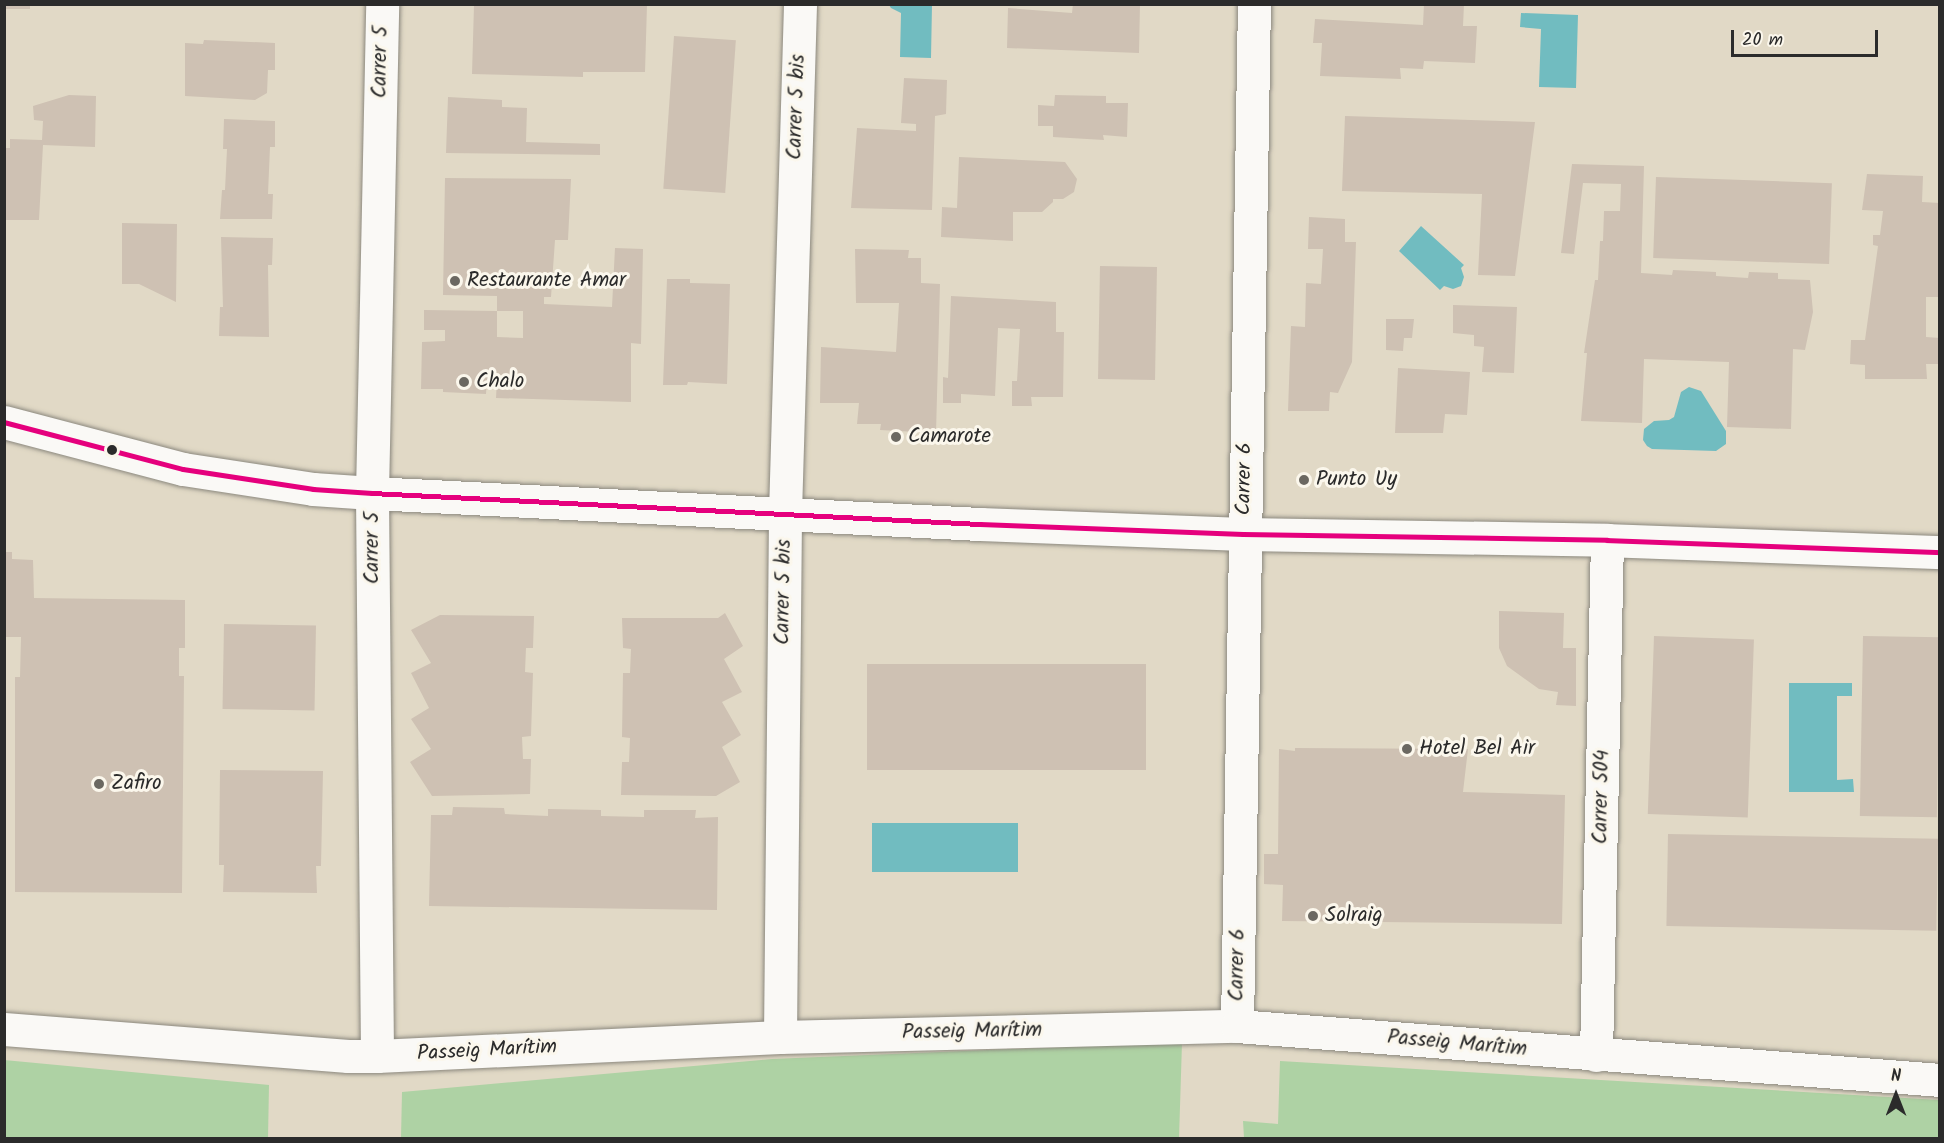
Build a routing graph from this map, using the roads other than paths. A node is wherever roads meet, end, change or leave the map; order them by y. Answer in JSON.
{"nodes":[{"id":1,"x":381,"y":4,"type":"edge"},
{"id":2,"x":801,"y":4,"type":"edge"},
{"id":3,"x":1254,"y":4,"type":"edge"},
{"id":4,"x":4,"y":422,"type":"edge"},
{"id":5,"x":372,"y":493,"type":"junction"},
{"id":6,"x":785,"y":513,"type":"junction"},
{"id":7,"x":1243,"y":534,"type":"junction"},
{"id":8,"x":1608,"y":540,"type":"junction"},
{"id":9,"x":1940,"y":552,"type":"edge"},
{"id":10,"x":1237,"y":1026,"type":"junction"},
{"id":11,"x":4,"y":1029,"type":"edge"},
{"id":12,"x":780,"y":1037,"type":"junction"},
{"id":13,"x":1596,"y":1055,"type":"junction"},
{"id":14,"x":377,"y":1056,"type":"junction"},
{"id":15,"x":1940,"y":1080,"type":"edge"}],
"edges":[{"from":1,"to":5,"type":"street","name":"Carrer 5"},
{"from":2,"to":6,"type":"street","name":"Carrer 5 bis"},
{"from":3,"to":7,"type":"street","name":"Carrer 6"},
{"from":4,"to":5,"type":"street"},
{"from":5,"to":6,"type":"street"},
{"from":5,"to":14,"type":"street","name":"Carrer 5"},
{"from":6,"to":7,"type":"street"},
{"from":6,"to":12,"type":"street","name":"Carrer 5 bis"},
{"from":7,"to":8,"type":"street"},
{"from":7,"to":10,"type":"street","name":"Carrer 6"},
{"from":8,"to":9,"type":"street"},
{"from":8,"to":13,"type":"street","name":"Carrer 504"},
{"from":10,"to":12,"type":"street","name":"Passeig Marítim"},
{"from":10,"to":13,"type":"street","name":"Passeig Marítim"},
{"from":11,"to":14,"type":"street","name":"Passeig Marítim"},
{"from":12,"to":14,"type":"street","name":"Passeig Marítim"},
{"from":13,"to":15,"type":"street","name":"Passeig Marítim"}]}
